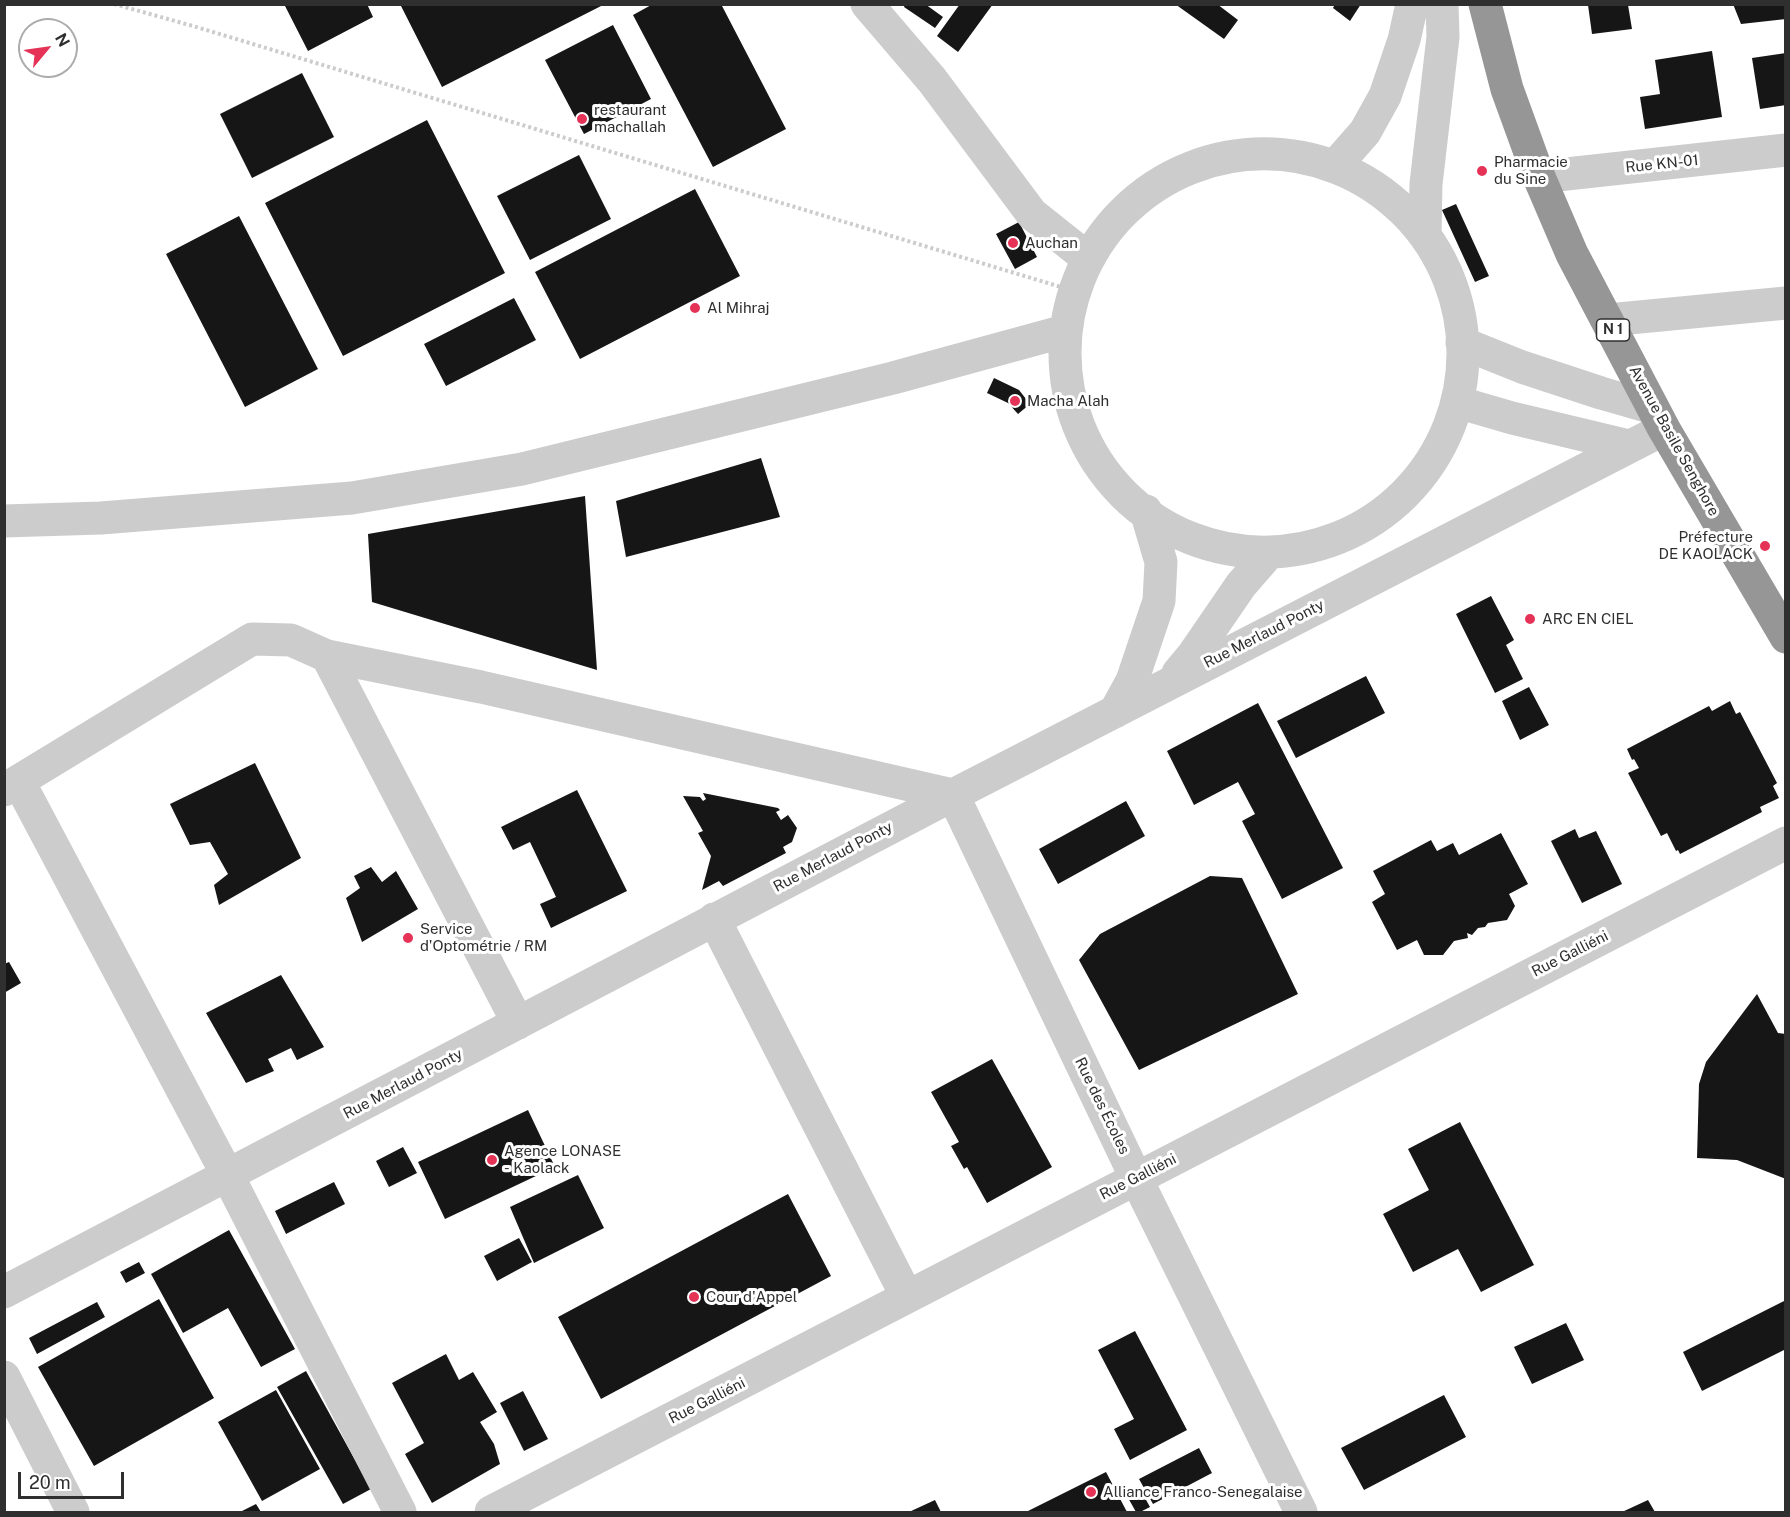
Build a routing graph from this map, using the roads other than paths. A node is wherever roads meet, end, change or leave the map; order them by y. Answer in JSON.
{"nodes":[{"id":1,"x":867,"y":4,"type":"edge"},
{"id":2,"x":1412,"y":4,"type":"edge"},
{"id":3,"x":1442,"y":4,"type":"edge"},
{"id":4,"x":1485,"y":4,"type":"edge"},
{"id":5,"x":1785,"y":150,"type":"edge"},
{"id":6,"x":1336,"y":165,"type":"junction"},
{"id":7,"x":1539,"y":177,"type":"junction"},
{"id":8,"x":1425,"y":234,"type":"junction"},
{"id":9,"x":1086,"y":257,"type":"junction"},
{"id":10,"x":1785,"y":303,"type":"edge"},
{"id":11,"x":1608,"y":320,"type":"junction"},
{"id":12,"x":1065,"y":331,"type":"junction"},
{"id":13,"x":1462,"y":343,"type":"junction"},
{"id":14,"x":1457,"y":402,"type":"junction"},
{"id":15,"x":1659,"y":418,"type":"junction"},
{"id":16,"x":1629,"y":446,"type":"junction"},
{"id":17,"x":1146,"y":511,"type":"junction"},
{"id":18,"x":4,"y":521,"type":"edge"},
{"id":19,"x":1268,"y":554,"type":"junction"},
{"id":20,"x":1785,"y":637,"type":"edge"},
{"id":21,"x":327,"y":656,"type":"junction"},
{"id":22,"x":1171,"y":682,"type":"junction"},
{"id":23,"x":1115,"y":712,"type":"junction"},
{"id":24,"x":12,"y":786,"type":"edge"},
{"id":25,"x":953,"y":795,"type":"junction"},
{"id":26,"x":1785,"y":843,"type":"edge"},
{"id":27,"x":714,"y":919,"type":"junction"},
{"id":28,"x":518,"y":1023,"type":"junction"},
{"id":29,"x":228,"y":1176,"type":"junction"},
{"id":30,"x":1136,"y":1178,"type":"junction"},
{"id":31,"x":4,"y":1292,"type":"edge"},
{"id":32,"x":907,"y":1297,"type":"junction"},
{"id":33,"x":4,"y":1377,"type":"edge"},
{"id":34,"x":74,"y":1512,"type":"edge"},
{"id":35,"x":400,"y":1512,"type":"edge"},
{"id":36,"x":491,"y":1512,"type":"edge"},
{"id":37,"x":1301,"y":1512,"type":"edge"}],
"edges":[{"from":1,"to":9,"type":"street"},
{"from":2,"to":6,"type":"street"},
{"from":3,"to":8,"type":"street"},
{"from":4,"to":7,"type":"highway","name":"Avenue Basile Senghore","number":"N 1"},
{"from":5,"to":7,"type":"street","name":"Rue KN-01"},
{"from":6,"to":8,"type":"street"},
{"from":6,"to":9,"type":"street"},
{"from":7,"to":11,"type":"highway","name":"Avenue Basile Senghore","number":"N 1"},
{"from":8,"to":13,"type":"street"},
{"from":9,"to":12,"type":"street"},
{"from":10,"to":11,"type":"street"},
{"from":11,"to":15,"type":"highway","name":"Avenue Basile Senghore","number":"N 1"},
{"from":12,"to":17,"type":"street"},
{"from":12,"to":18,"type":"street"},
{"from":13,"to":14,"type":"street"},
{"from":13,"to":15,"type":"street"},
{"from":14,"to":16,"type":"street"},
{"from":14,"to":19,"type":"street"},
{"from":15,"to":16,"type":"street","name":"Rue Merlaud Ponty"},
{"from":15,"to":20,"type":"highway","name":"Avenue Basile Senghore","number":"N 1"},
{"from":16,"to":22,"type":"street","name":"Rue Merlaud Ponty"},
{"from":17,"to":19,"type":"street"},
{"from":17,"to":23,"type":"street"},
{"from":19,"to":22,"type":"street"},
{"from":21,"to":24,"type":"street"},
{"from":21,"to":25,"type":"street"},
{"from":21,"to":28,"type":"street"},
{"from":22,"to":23,"type":"street","name":"Rue Merlaud Ponty"},
{"from":23,"to":25,"type":"street","name":"Rue Merlaud Ponty"},
{"from":24,"to":29,"type":"street"},
{"from":25,"to":27,"type":"street","name":"Rue Merlaud Ponty"},
{"from":25,"to":30,"type":"street","name":"Rue des Écoles"},
{"from":26,"to":30,"type":"street","name":"Rue Galliéni"},
{"from":27,"to":28,"type":"street","name":"Rue Merlaud Ponty"},
{"from":27,"to":32,"type":"street"},
{"from":28,"to":29,"type":"street","name":"Rue Merlaud Ponty"},
{"from":29,"to":31,"type":"street","name":"Rue Merlaud Ponty"},
{"from":29,"to":35,"type":"street"},
{"from":30,"to":32,"type":"street","name":"Rue Galliéni"},
{"from":30,"to":37,"type":"street","name":"Rue des Écoles"},
{"from":32,"to":36,"type":"street","name":"Rue Galliéni"},
{"from":33,"to":34,"type":"street"}]}
